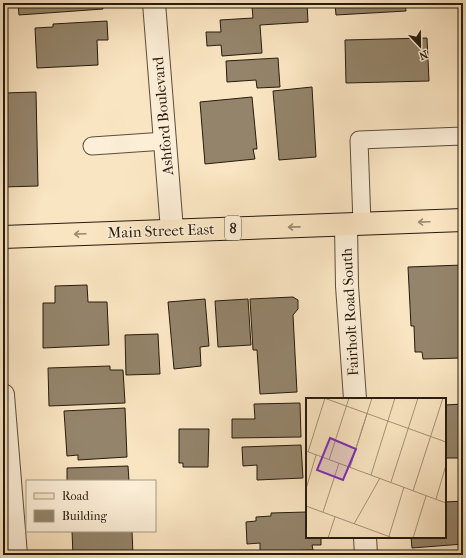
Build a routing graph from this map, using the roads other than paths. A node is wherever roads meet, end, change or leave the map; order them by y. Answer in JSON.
{"nodes":[{"id":1,"x":154,"y":3,"type":"edge"},
{"id":2,"x":463,"y":136,"type":"edge"},
{"id":3,"x":165,"y":141,"type":"junction"},
{"id":4,"x":92,"y":146,"type":"dead end"},
{"id":5,"x":463,"y":220,"type":"edge"},
{"id":6,"x":354,"y":225,"type":"junction"},
{"id":7,"x":172,"y":230,"type":"junction"},
{"id":8,"x":3,"y":237,"type":"edge"},
{"id":9,"x":3,"y":395,"type":"edge"},
{"id":10,"x":355,"y":398,"type":"edge"},
{"id":11,"x":5,"y":442,"type":"edge"},
{"id":12,"x":365,"y":538,"type":"edge"},
{"id":13,"x":16,"y":555,"type":"edge"},
{"id":14,"x":366,"y":555,"type":"edge"}],
"edges":[{"from":1,"to":3,"type":"street","name":"Ashford Boulevard"},
{"from":2,"to":6,"type":"lane"},
{"from":3,"to":4,"type":"lane"},
{"from":3,"to":7,"type":"street","name":"Ashford Boulevard"},
{"from":5,"to":6,"type":"main road","name":"Main Street East","number":"8","one_way":true},
{"from":6,"to":7,"type":"main road","name":"Main Street East","number":"8","one_way":true},
{"from":6,"to":10,"type":"street","name":"Fairholt Road South"},
{"from":7,"to":8,"type":"main road","name":"Main Street East","number":"8","one_way":true},
{"from":9,"to":11,"type":"street"},
{"from":11,"to":13,"type":"street"},
{"from":12,"to":14,"type":"street"}]}
